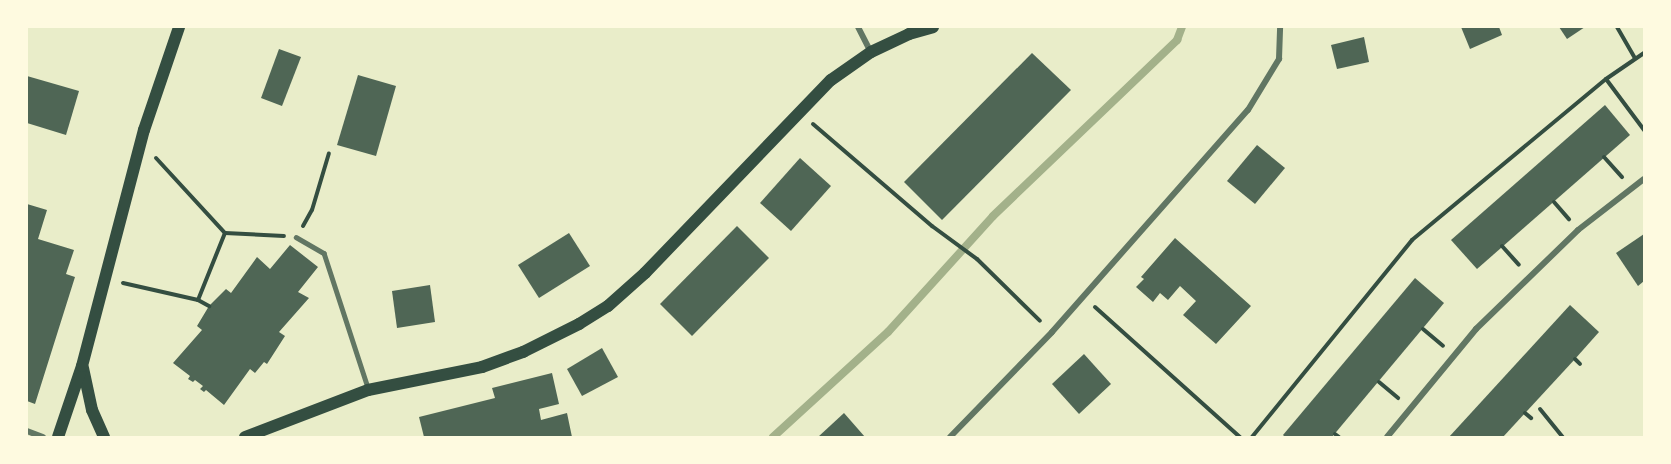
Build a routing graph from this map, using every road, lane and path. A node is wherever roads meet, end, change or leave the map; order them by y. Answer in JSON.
{"nodes":[{"id":1,"x":179,"y":27,"type":"edge"},
{"id":2,"x":858,"y":27,"type":"edge"},
{"id":3,"x":933,"y":27,"type":"edge"},
{"id":4,"x":1280,"y":27,"type":"edge"},
{"id":5,"x":1617,"y":27,"type":"edge"},
{"id":6,"x":871,"y":52,"type":"junction"},
{"id":7,"x":1644,"y":53,"type":"edge"},
{"id":8,"x":1635,"y":58,"type":"junction"},
{"id":9,"x":1606,"y":79,"type":"junction"},
{"id":10,"x":800,"y":113,"type":"junction"},
{"id":11,"x":1644,"y":130,"type":"edge"},
{"id":12,"x":141,"y":142,"type":"junction"},
{"id":13,"x":329,"y":153,"type":"dead end"},
{"id":14,"x":1604,"y":157,"type":"dead end"},
{"id":15,"x":1644,"y":179,"type":"edge"},
{"id":16,"x":1632,"y":188,"type":"junction"},
{"id":17,"x":1554,"y":202,"type":"dead end"},
{"id":18,"x":1578,"y":230,"type":"junction"},
{"id":19,"x":225,"y":233,"type":"junction"},
{"id":20,"x":296,"y":237,"type":"junction"},
{"id":21,"x":1502,"y":246,"type":"dead end"},
{"id":22,"x":1530,"y":277,"type":"junction"},
{"id":23,"x":104,"y":279,"type":"junction"},
{"id":24,"x":1083,"y":296,"type":"junction"},
{"id":25,"x":198,"y":300,"type":"junction"},
{"id":26,"x":209,"y":306,"type":"dead end"},
{"id":27,"x":1423,"y":329,"type":"dead end"},
{"id":28,"x":1052,"y":332,"type":"junction"},
{"id":29,"x":1454,"y":356,"type":"junction"},
{"id":30,"x":1575,"y":359,"type":"dead end"},
{"id":31,"x":1581,"y":364,"type":"dead end"},
{"id":32,"x":82,"y":366,"type":"junction"},
{"id":33,"x":1379,"y":382,"type":"dead end"},
{"id":34,"x":368,"y":390,"type":"junction"},
{"id":35,"x":1411,"y":408,"type":"junction"},
{"id":36,"x":1540,"y":409,"type":"dead end"},
{"id":37,"x":1525,"y":413,"type":"dead end"},
{"id":38,"x":1531,"y":418,"type":"dead end"},
{"id":39,"x":27,"y":431,"type":"edge"},
{"id":40,"x":43,"y":437,"type":"edge"},
{"id":41,"x":58,"y":437,"type":"edge"},
{"id":42,"x":104,"y":437,"type":"edge"},
{"id":43,"x":245,"y":437,"type":"edge"},
{"id":44,"x":950,"y":437,"type":"edge"},
{"id":45,"x":1239,"y":437,"type":"edge"},
{"id":46,"x":1252,"y":437,"type":"edge"},
{"id":47,"x":1387,"y":437,"type":"edge"},
{"id":48,"x":1563,"y":437,"type":"edge"}],
"edges":[{"from":1,"to":12,"type":"main road"},
{"from":2,"to":6,"type":"street"},
{"from":3,"to":6,"type":"main road"},
{"from":4,"to":24,"type":"street"},
{"from":5,"to":8,"type":"path"},
{"from":6,"to":10,"type":"main road"},
{"from":7,"to":8,"type":"path"},
{"from":8,"to":9,"type":"path"},
{"from":9,"to":11,"type":"path"},
{"from":9,"to":46,"type":"path"},
{"from":10,"to":28,"type":"path"},
{"from":10,"to":34,"type":"main road"},
{"from":12,"to":19,"type":"path"},
{"from":12,"to":23,"type":"main road"},
{"from":13,"to":20,"type":"path"},
{"from":14,"to":16,"type":"path"},
{"from":15,"to":16,"type":"street"},
{"from":16,"to":18,"type":"street"},
{"from":17,"to":18,"type":"path"},
{"from":18,"to":22,"type":"street"},
{"from":19,"to":20,"type":"path"},
{"from":19,"to":25,"type":"path"},
{"from":20,"to":34,"type":"lane"},
{"from":21,"to":22,"type":"path"},
{"from":22,"to":29,"type":"street"},
{"from":23,"to":25,"type":"path"},
{"from":23,"to":32,"type":"main road"},
{"from":24,"to":28,"type":"street"},
{"from":24,"to":45,"type":"path"},
{"from":25,"to":26,"type":"path"},
{"from":27,"to":29,"type":"path"},
{"from":28,"to":44,"type":"street"},
{"from":29,"to":35,"type":"street"},
{"from":30,"to":31,"type":"path"},
{"from":32,"to":41,"type":"main road"},
{"from":32,"to":42,"type":"main road"},
{"from":33,"to":35,"type":"path"},
{"from":34,"to":43,"type":"main road"},
{"from":35,"to":47,"type":"street"},
{"from":36,"to":48,"type":"path"},
{"from":37,"to":38,"type":"path"},
{"from":39,"to":40,"type":"street"}]}
